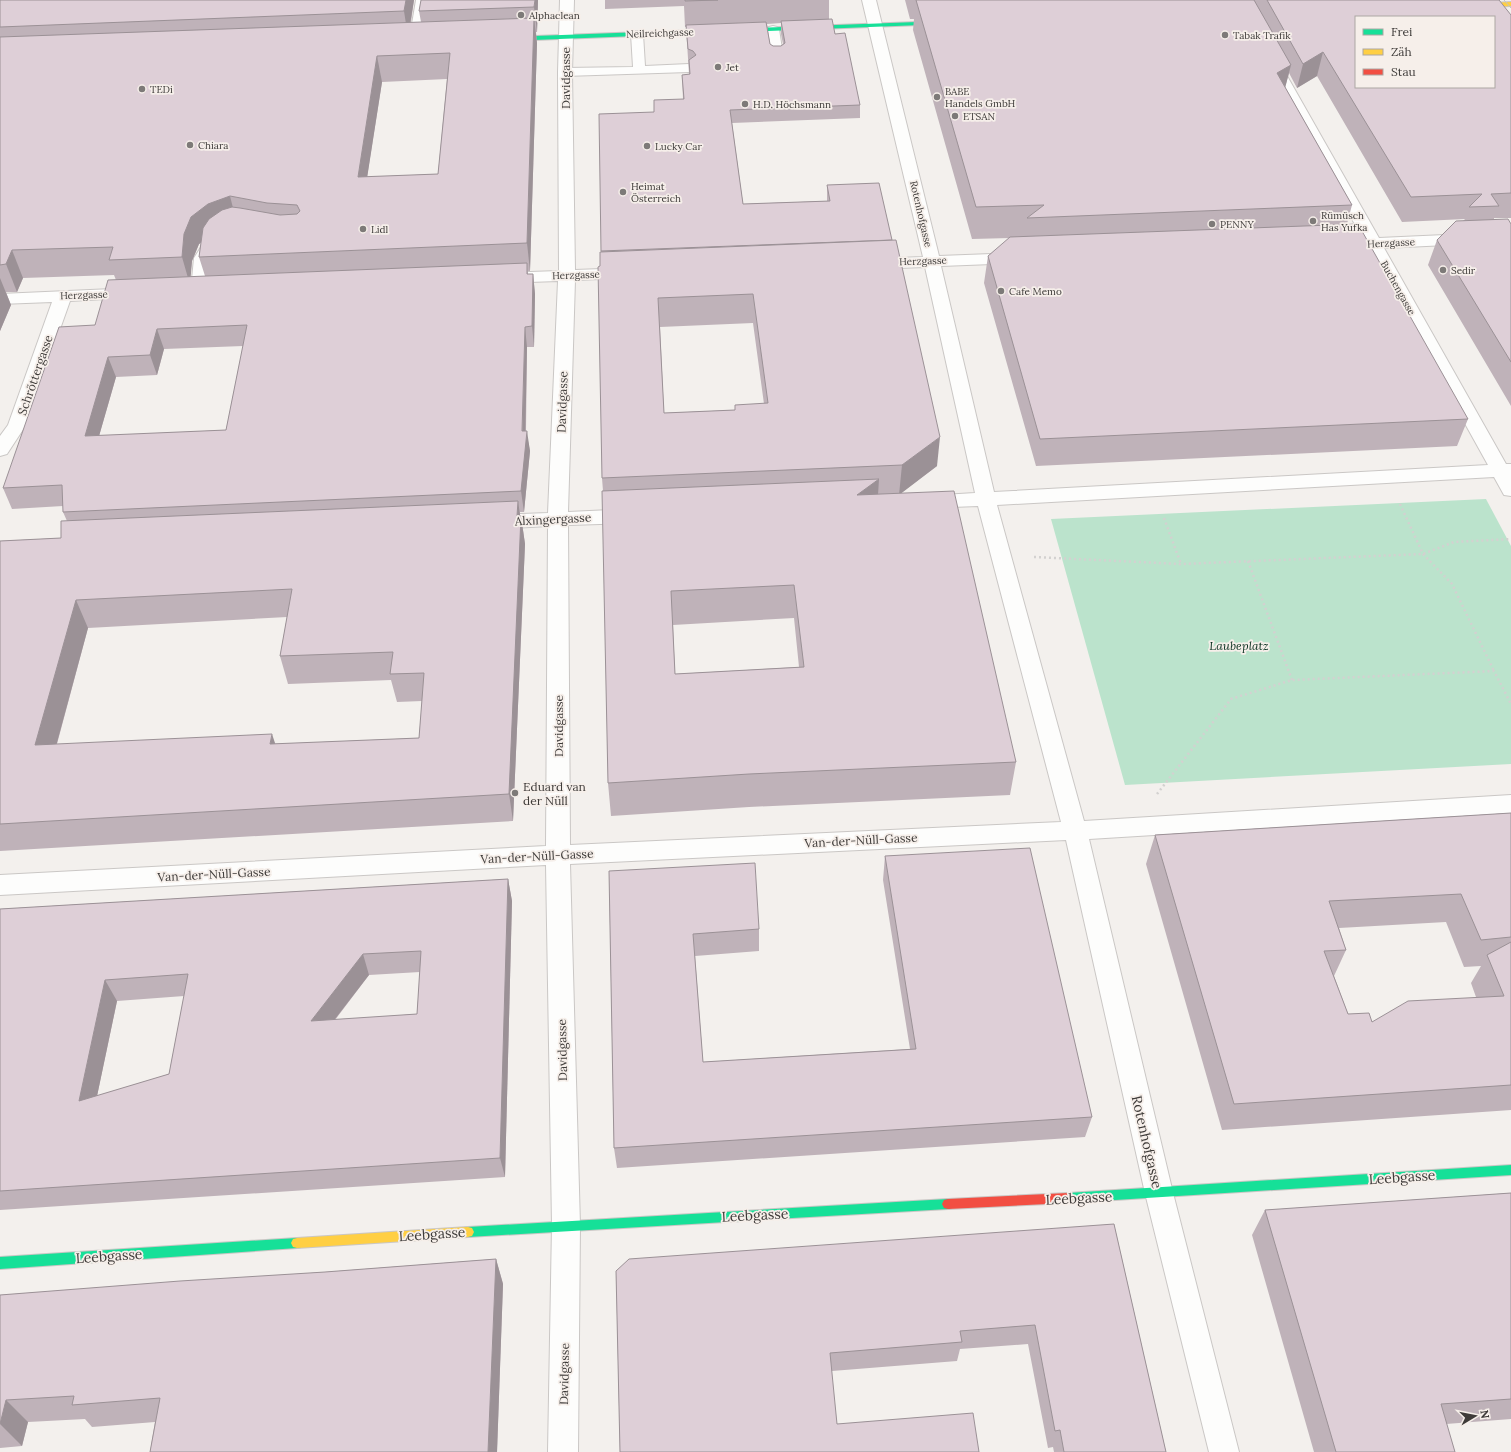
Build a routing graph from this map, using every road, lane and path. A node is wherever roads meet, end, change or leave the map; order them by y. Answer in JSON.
{"nodes":[{"id":1,"x":422,"y":0,"type":"edge"},
{"id":2,"x":567,"y":0,"type":"edge"},
{"id":3,"x":869,"y":0,"type":"edge"},
{"id":4,"x":1511,"y":4,"type":"edge"},
{"id":5,"x":1465,"y":6,"type":"edge"},
{"id":6,"x":954,"y":23,"type":"edge"},
{"id":7,"x":876,"y":26,"type":"junction"},
{"id":8,"x":773,"y":29,"type":"junction"},
{"id":9,"x":637,"y":34,"type":"junction"},
{"id":10,"x":565,"y":37,"type":"junction"},
{"id":11,"x":494,"y":39,"type":"edge"},
{"id":12,"x":415,"y":42,"type":"edge"},
{"id":13,"x":1265,"y":48,"type":"edge"},
{"id":14,"x":777,"y":56,"type":"edge"},
{"id":15,"x":689,"y":68,"type":"edge"},
{"id":16,"x":638,"y":70,"type":"junction"},
{"id":17,"x":565,"y":72,"type":"junction"},
{"id":18,"x":224,"y":233,"type":"edge"},
{"id":19,"x":1511,"y":237,"type":"edge"},
{"id":20,"x":1373,"y":244,"type":"junction"},
{"id":21,"x":1326,"y":246,"type":"edge"},
{"id":22,"x":1034,"y":257,"type":"edge"},
{"id":23,"x":932,"y":261,"type":"junction"},
{"id":24,"x":853,"y":264,"type":"edge"},
{"id":25,"x":646,"y":272,"type":"edge"},
{"id":26,"x":567,"y":276,"type":"junction"},
{"id":27,"x":488,"y":279,"type":"edge"},
{"id":28,"x":198,"y":290,"type":"edge"},
{"id":29,"x":150,"y":292,"type":"edge"},
{"id":30,"x":63,"y":296,"type":"junction"},
{"id":31,"x":0,"y":299,"type":"edge"},
{"id":32,"x":0,"y":450,"type":"edge"},
{"id":33,"x":1505,"y":471,"type":"edge"},
{"id":34,"x":1388,"y":477,"type":"junction"},
{"id":35,"x":1154,"y":490,"type":"junction"},
{"id":36,"x":1511,"y":490,"type":"edge"},
{"id":37,"x":986,"y":499,"type":"junction"},
{"id":38,"x":907,"y":502,"type":"edge"},
{"id":39,"x":653,"y":515,"type":"edge"},
{"id":40,"x":558,"y":519,"type":"junction"},
{"id":41,"x":478,"y":523,"type":"edge"},
{"id":42,"x":1511,"y":539,"type":"edge"},
{"id":43,"x":1423,"y":554,"type":"junction"},
{"id":44,"x":1001,"y":556,"type":"junction"},
{"id":45,"x":1248,"y":561,"type":"junction"},
{"id":46,"x":1181,"y":564,"type":"junction"},
{"id":47,"x":1494,"y":671,"type":"junction"},
{"id":48,"x":1292,"y":680,"type":"junction"},
{"id":49,"x":1511,"y":704,"type":"edge"},
{"id":50,"x":1511,"y":804,"type":"edge"},
{"id":51,"x":1130,"y":828,"type":"junction"},
{"id":52,"x":1075,"y":830,"type":"junction"},
{"id":53,"x":558,"y":855,"type":"junction"},
{"id":54,"x":0,"y":885,"type":"edge"},
{"id":55,"x":1511,"y":1170,"type":"edge"},
{"id":56,"x":1159,"y":1193,"type":"junction"},
{"id":57,"x":566,"y":1225,"type":"junction"},
{"id":58,"x":0,"y":1263,"type":"edge"},
{"id":59,"x":563,"y":1452,"type":"edge"},
{"id":60,"x":1224,"y":1452,"type":"edge"}],
"edges":[{"from":1,"to":12,"type":"lane"},
{"from":2,"to":10,"type":"street","name":"Davidgasse"},
{"from":3,"to":7,"type":"street","name":"Rotenhofgasse"},
{"from":4,"to":5,"type":"street"},
{"from":6,"to":7,"type":"street","name":"Neilreichgasse"},
{"from":7,"to":8,"type":"street","name":"Neilreichgasse"},
{"from":7,"to":23,"type":"street","name":"Rotenhofgasse"},
{"from":8,"to":9,"type":"street","name":"Neilreichgasse"},
{"from":8,"to":14,"type":"lane"},
{"from":9,"to":10,"type":"street","name":"Neilreichgasse"},
{"from":9,"to":16,"type":"lane"},
{"from":10,"to":11,"type":"street","name":"Neilreichgasse"},
{"from":10,"to":17,"type":"street","name":"Davidgasse"},
{"from":13,"to":20,"type":"street","name":"Buchengasse"},
{"from":15,"to":16,"type":"lane"},
{"from":16,"to":17,"type":"lane"},
{"from":17,"to":26,"type":"street","name":"Davidgasse"},
{"from":18,"to":28,"type":"lane"},
{"from":19,"to":20,"type":"street","name":"Herzgasse"},
{"from":20,"to":21,"type":"street","name":"Herzgasse"},
{"from":20,"to":33,"type":"street","name":"Buchengasse"},
{"from":22,"to":23,"type":"street","name":"Herzgasse"},
{"from":23,"to":24,"type":"street","name":"Herzgasse"},
{"from":23,"to":37,"type":"street","name":"Rotenhofgasse"},
{"from":25,"to":26,"type":"street","name":"Herzgasse"},
{"from":26,"to":27,"type":"street","name":"Herzgasse"},
{"from":26,"to":40,"type":"street","name":"Davidgasse"},
{"from":29,"to":30,"type":"street","name":"Herzgasse"},
{"from":30,"to":31,"type":"street","name":"Herzgasse"},
{"from":30,"to":32,"type":"street","name":"Schröttergasse"},
{"from":33,"to":34,"type":"street"},
{"from":33,"to":36,"type":"street"},
{"from":34,"to":35,"type":"street"},
{"from":34,"to":43,"type":"path"},
{"from":35,"to":37,"type":"street"},
{"from":35,"to":46,"type":"path"},
{"from":37,"to":38,"type":"street"},
{"from":37,"to":44,"type":"street"},
{"from":39,"to":40,"type":"street","name":"Alxingergasse"},
{"from":40,"to":41,"type":"street","name":"Alxingergasse"},
{"from":40,"to":53,"type":"street","name":"Davidgasse"},
{"from":42,"to":43,"type":"path"},
{"from":43,"to":45,"type":"path"},
{"from":43,"to":47,"type":"path"},
{"from":44,"to":46,"type":"path"},
{"from":44,"to":52,"type":"street"},
{"from":45,"to":46,"type":"path"},
{"from":45,"to":48,"type":"path"},
{"from":47,"to":48,"type":"path"},
{"from":47,"to":49,"type":"path"},
{"from":48,"to":51,"type":"path"},
{"from":50,"to":51,"type":"street"},
{"from":51,"to":52,"type":"street"},
{"from":52,"to":53,"type":"street","name":"Van-der-Nüll-Gasse"},
{"from":52,"to":56,"type":"street","name":"Rotenhofgasse"},
{"from":53,"to":54,"type":"street","name":"Van-der-Nüll-Gasse"},
{"from":53,"to":57,"type":"street","name":"Davidgasse"},
{"from":55,"to":56,"type":"street","name":"Leebgasse"},
{"from":56,"to":57,"type":"street","name":"Leebgasse"},
{"from":56,"to":60,"type":"street","name":"Rotenhofgasse"},
{"from":57,"to":58,"type":"street","name":"Leebgasse"},
{"from":57,"to":59,"type":"street","name":"Davidgasse"}]}
